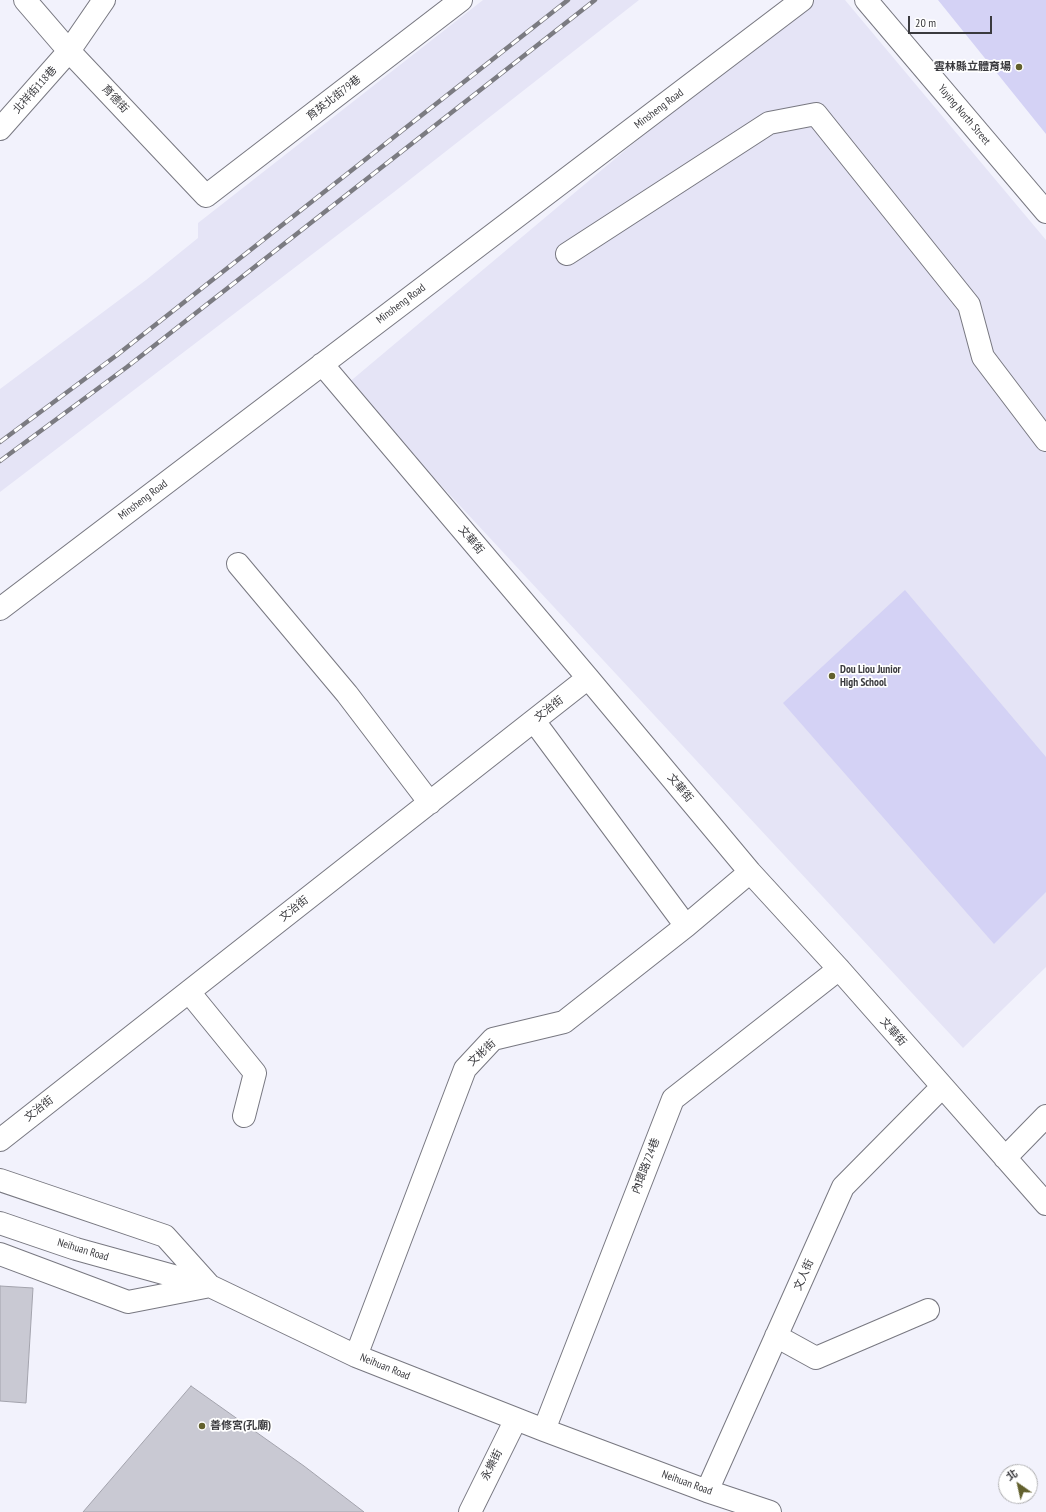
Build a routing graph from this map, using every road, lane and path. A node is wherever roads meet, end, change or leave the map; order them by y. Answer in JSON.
{"nodes":[{"id":1,"x":25,"y":0,"type":"edge"},
{"id":2,"x":104,"y":0,"type":"edge"},
{"id":3,"x":461,"y":0,"type":"edge"},
{"id":4,"x":802,"y":0,"type":"edge"},
{"id":5,"x":866,"y":0,"type":"edge"},
{"id":6,"x":69,"y":51,"type":"junction"},
{"id":7,"x":0,"y":129,"type":"edge"},
{"id":8,"x":206,"y":196,"type":"joint"},
{"id":9,"x":1046,"y":212,"type":"edge"},
{"id":10,"x":567,"y":254,"type":"dead end"},
{"id":11,"x":322,"y":364,"type":"junction"},
{"id":12,"x":1046,"y":440,"type":"edge"},
{"id":13,"x":238,"y":564,"type":"dead end"},
{"id":14,"x":0,"y":609,"type":"edge"},
{"id":15,"x":588,"y":678,"type":"junction"},
{"id":16,"x":534,"y":721,"type":"junction"},
{"id":17,"x":430,"y":803,"type":"junction"},
{"id":18,"x":750,"y":872,"type":"junction"},
{"id":19,"x":686,"y":926,"type":"junction"},
{"id":20,"x":839,"y":969,"type":"junction"},
{"id":21,"x":189,"y":992,"type":"junction"},
{"id":22,"x":942,"y":1087,"type":"junction"},
{"id":23,"x":244,"y":1116,"type":"dead end"},
{"id":24,"x":1046,"y":1116,"type":"edge"},
{"id":25,"x":0,"y":1140,"type":"edge"},
{"id":26,"x":1005,"y":1158,"type":"junction"},
{"id":27,"x":0,"y":1180,"type":"edge"},
{"id":28,"x":1046,"y":1204,"type":"edge"},
{"id":29,"x":0,"y":1223,"type":"edge"},
{"id":30,"x":0,"y":1254,"type":"edge"},
{"id":31,"x":210,"y":1286,"type":"junction"},
{"id":32,"x":928,"y":1310,"type":"dead end"},
{"id":33,"x":776,"y":1336,"type":"junction"},
{"id":34,"x":356,"y":1356,"type":"junction"},
{"id":35,"x":516,"y":1419,"type":"junction"},
{"id":36,"x":544,"y":1430,"type":"junction"},
{"id":37,"x":707,"y":1491,"type":"junction"},
{"id":38,"x":470,"y":1512,"type":"edge"},
{"id":39,"x":770,"y":1512,"type":"edge"}],
"edges":[{"from":1,"to":6,"type":"street","name":"育德街"},
{"from":2,"to":6,"type":"street","name":"北祥街118巷"},
{"from":3,"to":8,"type":"street","name":"育英北街79巷"},
{"from":4,"to":11,"type":"street","name":"Minsheng Road"},
{"from":5,"to":9,"type":"street","name":"Yuying North Street"},
{"from":6,"to":7,"type":"street","name":"北祥街118巷"},
{"from":6,"to":8,"type":"street","name":"育德街"},
{"from":10,"to":12,"type":"street"},
{"from":11,"to":14,"type":"street","name":"Minsheng Road"},
{"from":11,"to":15,"type":"street","name":"文華街"},
{"from":13,"to":17,"type":"street"},
{"from":15,"to":16,"type":"street","name":"文治街"},
{"from":15,"to":18,"type":"street","name":"文華街"},
{"from":16,"to":17,"type":"street","name":"文治街"},
{"from":16,"to":19,"type":"street"},
{"from":17,"to":21,"type":"street","name":"文治街"},
{"from":18,"to":19,"type":"street","name":"文彬街"},
{"from":18,"to":20,"type":"street","name":"文華街"},
{"from":19,"to":34,"type":"street","name":"文彬街"},
{"from":20,"to":22,"type":"street","name":"文華街"},
{"from":20,"to":36,"type":"street","name":"內環路724巷"},
{"from":21,"to":23,"type":"street"},
{"from":21,"to":25,"type":"street","name":"文治街"},
{"from":22,"to":26,"type":"street","name":"文華街"},
{"from":22,"to":33,"type":"street","name":"文人街"},
{"from":24,"to":26,"type":"street"},
{"from":26,"to":28,"type":"street","name":"文華街"},
{"from":27,"to":31,"type":"street"},
{"from":29,"to":31,"type":"street","name":"Neihuan Road"},
{"from":30,"to":31,"type":"street"},
{"from":31,"to":34,"type":"street","name":"Neihuan Road"},
{"from":32,"to":33,"type":"street"},
{"from":33,"to":37,"type":"street","name":"文人街"},
{"from":34,"to":35,"type":"street","name":"Neihuan Road"},
{"from":35,"to":36,"type":"street","name":"Neihuan Road"},
{"from":35,"to":38,"type":"street","name":"永樂街"},
{"from":36,"to":37,"type":"street","name":"Neihuan Road"},
{"from":37,"to":39,"type":"street","name":"Neihuan Road"}]}
